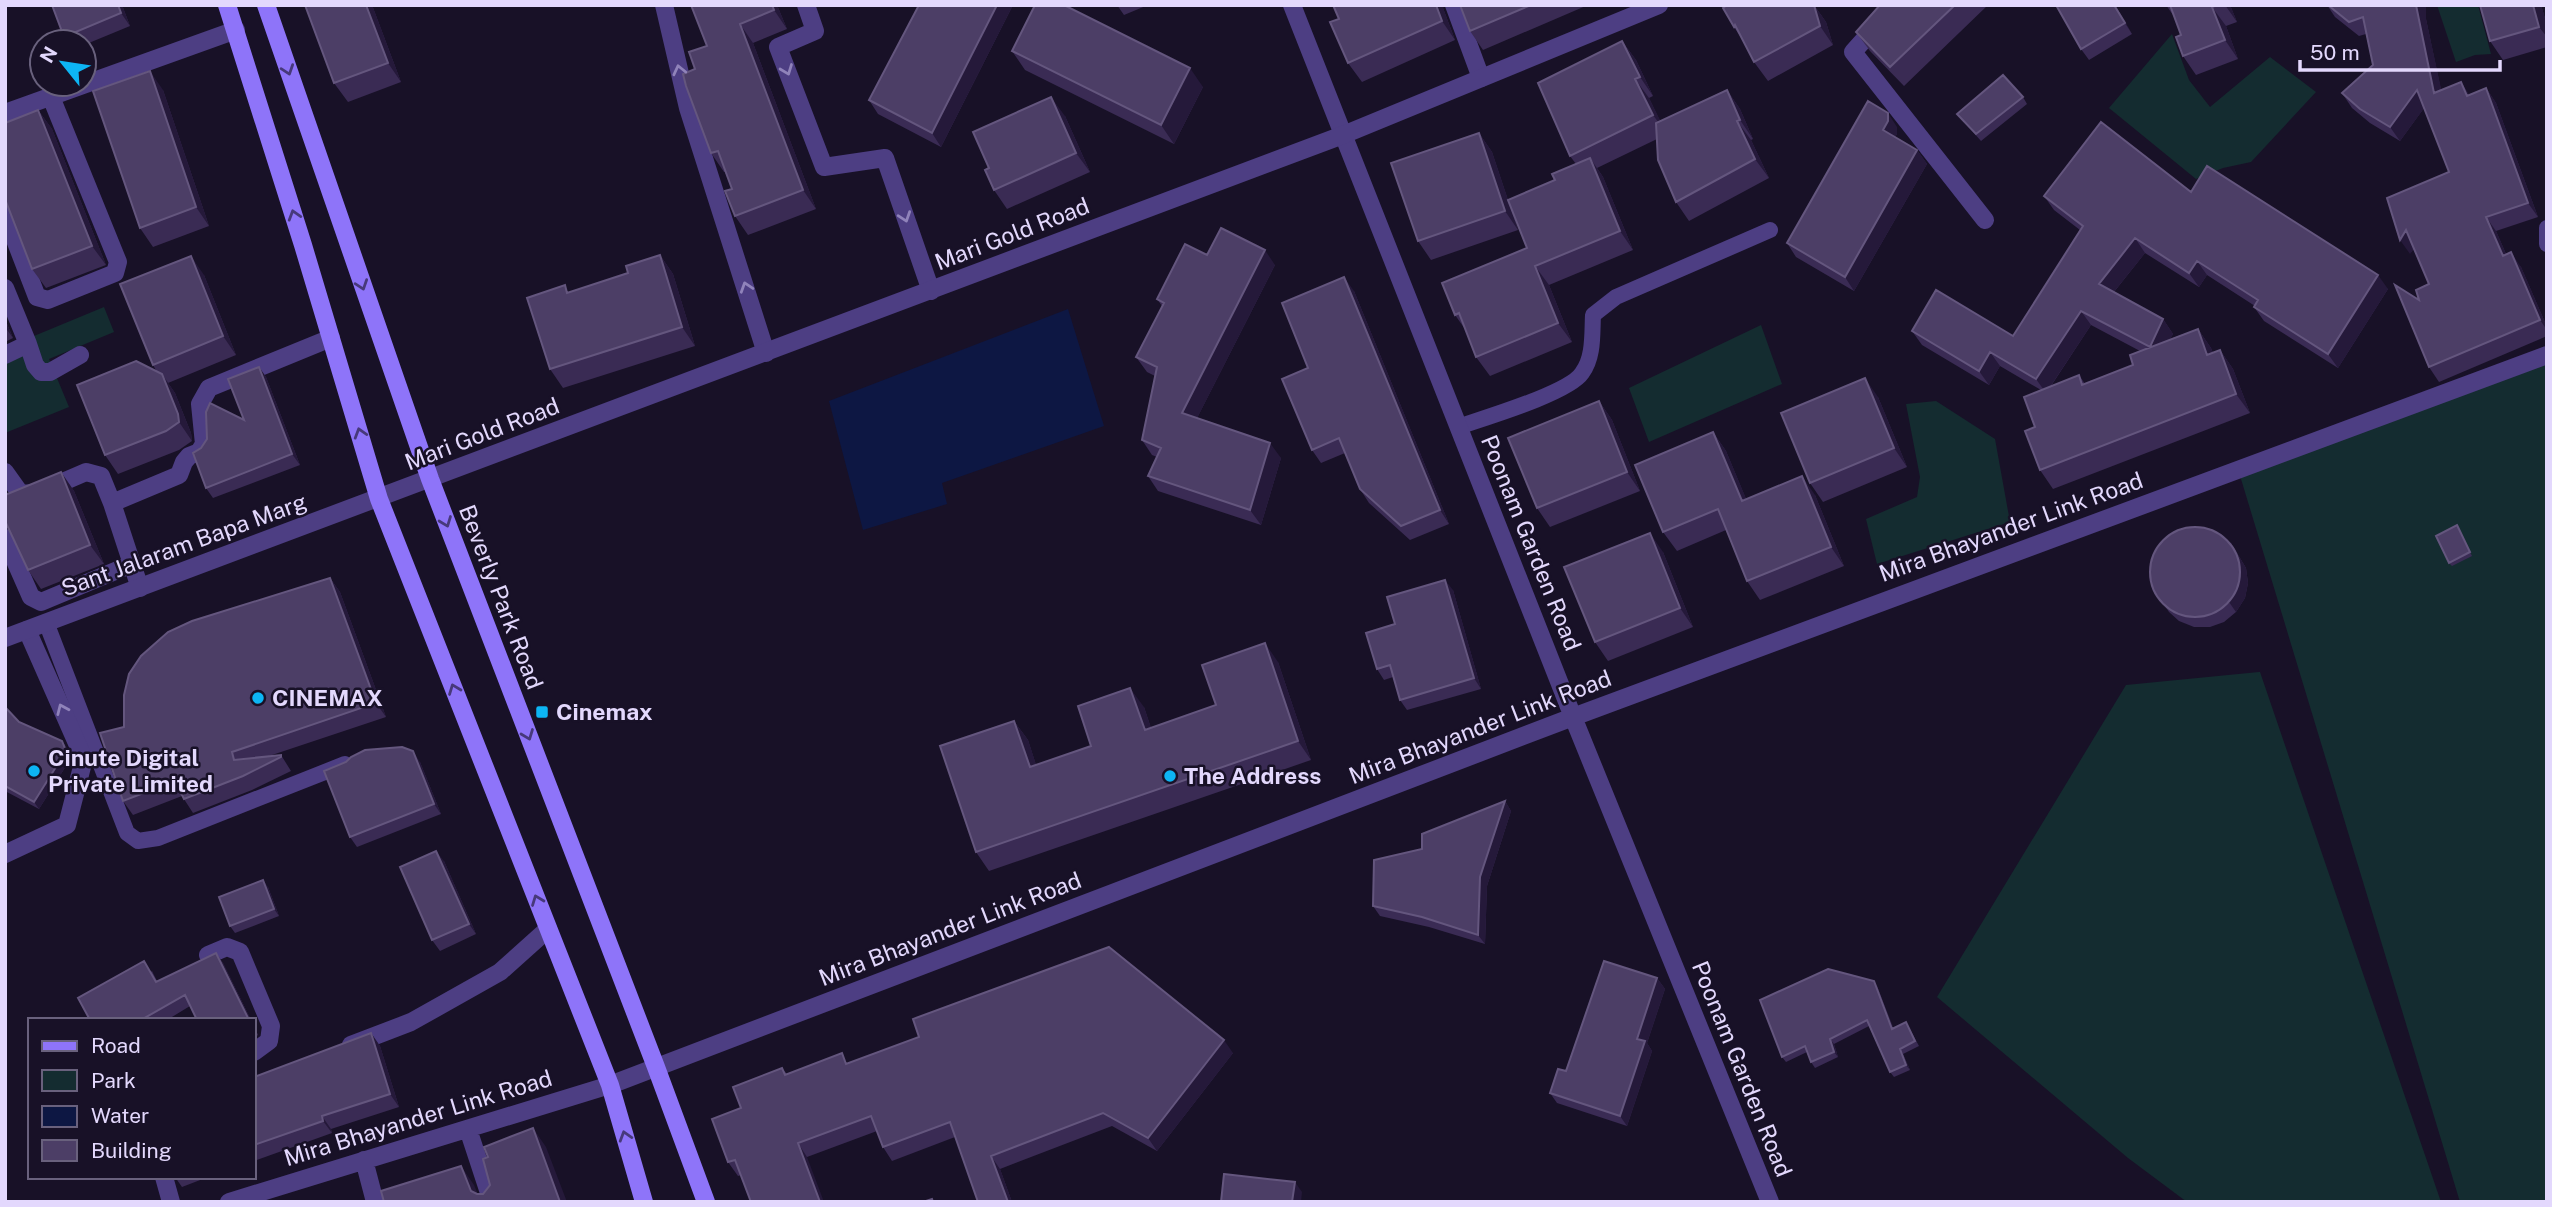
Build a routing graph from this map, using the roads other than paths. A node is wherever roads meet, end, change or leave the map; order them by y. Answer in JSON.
{"nodes":[{"id":1,"x":227,"y":5,"type":"edge"},
{"id":2,"x":266,"y":5,"type":"edge"},
{"id":3,"x":664,"y":5,"type":"edge"},
{"id":4,"x":806,"y":5,"type":"edge"},
{"id":5,"x":1292,"y":5,"type":"edge"},
{"id":6,"x":1454,"y":5,"type":"edge"},
{"id":7,"x":1659,"y":5,"type":"edge"},
{"id":8,"x":1895,"y":5,"type":"edge"},
{"id":9,"x":236,"y":30,"type":"junction"},
{"id":10,"x":1481,"y":78,"type":"junction"},
{"id":11,"x":98,"y":80,"type":"edge"},
{"id":12,"x":48,"y":98,"type":"edge"},
{"id":13,"x":51,"y":98,"type":"edge"},
{"id":14,"x":5,"y":114,"type":"edge"},
{"id":15,"x":1343,"y":135,"type":"junction"},
{"id":16,"x":5,"y":214,"type":"edge"},
{"id":17,"x":1985,"y":220,"type":"dead end"},
{"id":18,"x":2547,"y":228,"type":"edge"},
{"id":19,"x":1770,"y":230,"type":"dead end"},
{"id":20,"x":2547,"y":244,"type":"edge"},
{"id":21,"x":5,"y":288,"type":"edge"},
{"id":22,"x":931,"y":291,"type":"junction"},
{"id":23,"x":331,"y":338,"type":"junction"},
{"id":24,"x":28,"y":344,"type":"junction"},
{"id":25,"x":766,"y":353,"type":"junction"},
{"id":26,"x":5,"y":355,"type":"edge"},
{"id":27,"x":80,"y":355,"type":"dead end"},
{"id":28,"x":2547,"y":355,"type":"edge"},
{"id":29,"x":1458,"y":427,"type":"junction"},
{"id":30,"x":5,"y":472,"type":"edge"},
{"id":31,"x":430,"y":479,"type":"junction"},
{"id":32,"x":379,"y":499,"type":"junction"},
{"id":33,"x":112,"y":503,"type":"junction"},
{"id":34,"x":5,"y":538,"type":"edge"},
{"id":35,"x":132,"y":564,"type":"junction"},
{"id":36,"x":140,"y":588,"type":"junction"},
{"id":37,"x":46,"y":622,"type":"junction"},
{"id":38,"x":27,"y":630,"type":"junction"},
{"id":39,"x":5,"y":638,"type":"edge"},
{"id":40,"x":1573,"y":717,"type":"junction"},
{"id":41,"x":349,"y":762,"type":"edge"},
{"id":42,"x":5,"y":854,"type":"edge"},
{"id":43,"x":548,"y":929,"type":"junction"},
{"id":44,"x":208,"y":955,"type":"edge"},
{"id":45,"x":256,"y":1051,"type":"edge"},
{"id":46,"x":329,"y":1054,"type":"edge"},
{"id":47,"x":656,"y":1067,"type":"junction"},
{"id":48,"x":610,"y":1085,"type":"junction"},
{"id":49,"x":468,"y":1129,"type":"junction"},
{"id":50,"x":364,"y":1160,"type":"junction"},
{"id":51,"x":165,"y":1179,"type":"edge"},
{"id":52,"x":171,"y":1202,"type":"edge"},
{"id":53,"x":229,"y":1202,"type":"edge"},
{"id":54,"x":375,"y":1202,"type":"edge"},
{"id":55,"x":492,"y":1202,"type":"edge"},
{"id":56,"x":645,"y":1202,"type":"edge"},
{"id":57,"x":706,"y":1202,"type":"edge"},
{"id":58,"x":1770,"y":1202,"type":"edge"}],
"edges":[{"from":1,"to":9,"type":"main road"},
{"from":2,"to":31,"type":"main road","name":"Beverly Park Road","one_way":true},
{"from":25,"to":3,"type":"street","one_way":true},
{"from":4,"to":22,"type":"street","one_way":true},
{"from":5,"to":15,"type":"street","name":"Poonam Garden Road"},
{"from":6,"to":10,"type":"street"},
{"from":7,"to":10,"type":"street","name":"Mari Gold Road"},
{"from":8,"to":17,"type":"street"},
{"from":9,"to":11,"type":"street"},
{"from":23,"to":9,"type":"main road","one_way":true},
{"from":10,"to":15,"type":"street","name":"Mari Gold Road"},
{"from":12,"to":14,"type":"street"},
{"from":13,"to":16,"type":"street"},
{"from":15,"to":22,"type":"street","name":"Mari Gold Road"},
{"from":15,"to":29,"type":"street","name":"Poonam Garden Road"},
{"from":18,"to":20,"type":"lane"},
{"from":19,"to":29,"type":"lane"},
{"from":21,"to":24,"type":"street"},
{"from":22,"to":25,"type":"street","name":"Mari Gold Road"},
{"from":32,"to":23,"type":"main road","one_way":true},
{"from":23,"to":33,"type":"street"},
{"from":24,"to":26,"type":"street"},
{"from":24,"to":27,"type":"street"},
{"from":25,"to":31,"type":"street","name":"Mari Gold Road"},
{"from":28,"to":40,"type":"street","name":"Mira Bhayander Link Road"},
{"from":29,"to":40,"type":"street","name":"Poonam Garden Road"},
{"from":30,"to":33,"type":"street"},
{"from":31,"to":32,"type":"street","name":"Mari Gold Road"},
{"from":31,"to":47,"type":"main road","name":"Beverly Park Road","one_way":true},
{"from":32,"to":36,"type":"street","name":"Sant Jalaram Bapa Marg"},
{"from":43,"to":32,"type":"main road","one_way":true},
{"from":33,"to":35,"type":"street"},
{"from":34,"to":35,"type":"street"},
{"from":35,"to":36,"type":"street"},
{"from":36,"to":37,"type":"street","name":"Sant Jalaram Bapa Marg"},
{"from":37,"to":38,"type":"street","name":"Sant Jalaram Bapa Marg"},
{"from":37,"to":41,"type":"lane"},
{"from":38,"to":39,"type":"street","name":"Sant Jalaram Bapa Marg"},
{"from":42,"to":38,"type":"street","one_way":true},
{"from":40,"to":47,"type":"street","name":"Mira Bhayander Link Road"},
{"from":40,"to":58,"type":"street","name":"Poonam Garden Road"},
{"from":43,"to":46,"type":"street"},
{"from":43,"to":48,"type":"main road"},
{"from":44,"to":45,"type":"street"},
{"from":47,"to":48,"type":"street","name":"Mira Bhayander Link Road"},
{"from":47,"to":57,"type":"main road","name":"Beverly Park Road"},
{"from":48,"to":49,"type":"street","name":"Mira Bhayander Link Road"},
{"from":56,"to":48,"type":"main road","one_way":true},
{"from":49,"to":50,"type":"street","name":"Mira Bhayander Link Road"},
{"from":49,"to":55,"type":"street"},
{"from":50,"to":53,"type":"street","name":"Mira Bhayander Link Road"},
{"from":50,"to":54,"type":"street"},
{"from":51,"to":52,"type":"street"}]}
